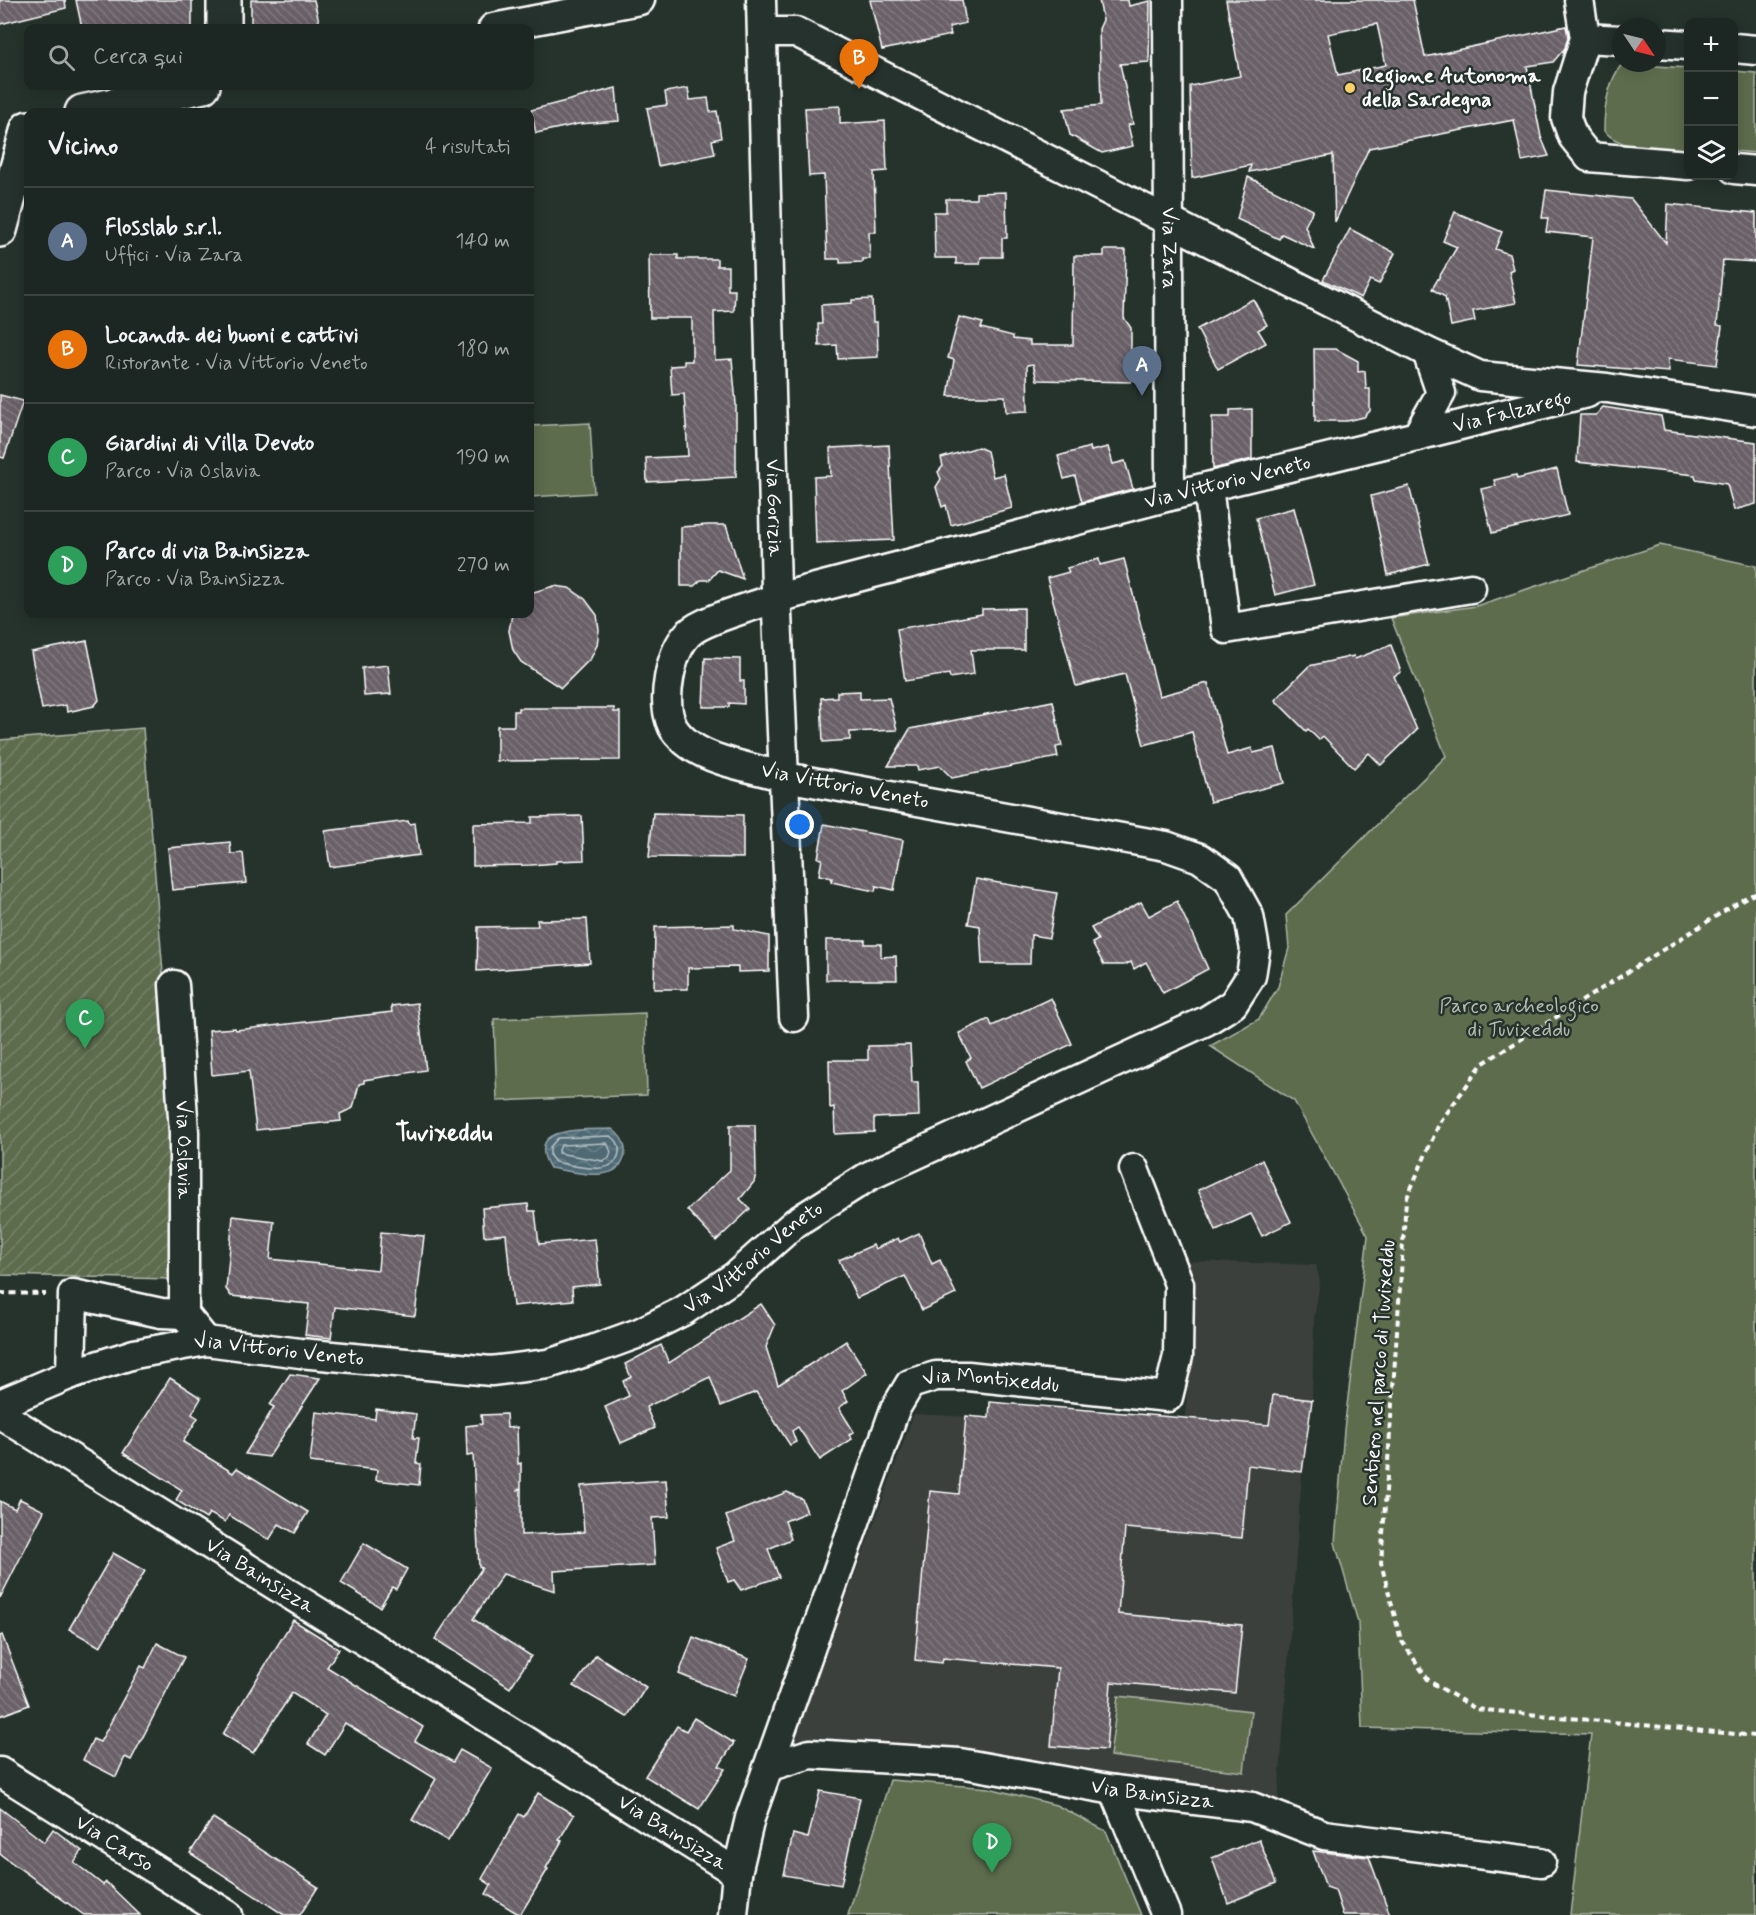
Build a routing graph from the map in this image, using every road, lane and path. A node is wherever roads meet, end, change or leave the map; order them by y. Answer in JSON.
{"nodes":[{"id":1,"x":224,"y":0,"type":"edge"},
{"id":2,"x":640,"y":0,"type":"edge"},
{"id":3,"x":761,"y":0,"type":"edge"},
{"id":4,"x":1168,"y":0,"type":"edge"},
{"id":5,"x":1579,"y":0,"type":"edge"},
{"id":6,"x":224,"y":24,"type":"edge"},
{"id":7,"x":514,"y":24,"type":"edge"},
{"id":8,"x":763,"y":32,"type":"junction"},
{"id":9,"x":1585,"y":38,"type":"junction"},
{"id":10,"x":1612,"y":40,"type":"edge"},
{"id":11,"x":1666,"y":44,"type":"edge"},
{"id":12,"x":1684,"y":45,"type":"edge"},
{"id":13,"x":1738,"y":48,"type":"edge"},
{"id":14,"x":1756,"y":50,"type":"edge"},
{"id":15,"x":184,"y":90,"type":"edge"},
{"id":16,"x":101,"y":108,"type":"edge"},
{"id":17,"x":24,"y":127,"type":"edge"},
{"id":18,"x":0,"y":131,"type":"edge"},
{"id":19,"x":24,"y":141,"type":"edge"},
{"id":20,"x":1684,"y":165,"type":"edge"},
{"id":21,"x":1738,"y":169,"type":"edge"},
{"id":22,"x":1756,"y":171,"type":"edge"},
{"id":23,"x":1168,"y":221,"type":"junction"},
{"id":24,"x":0,"y":230,"type":"edge"},
{"id":25,"x":1427,"y":352,"type":"junction"},
{"id":26,"x":1607,"y":388,"type":"junction"},
{"id":27,"x":1756,"y":411,"type":"edge"},
{"id":28,"x":1417,"y":436,"type":"junction"},
{"id":29,"x":1208,"y":487,"type":"junction"},
{"id":30,"x":1170,"y":496,"type":"junction"},
{"id":31,"x":1471,"y":588,"type":"dead end"},
{"id":32,"x":777,"y":598,"type":"junction"},
{"id":33,"x":785,"y":777,"type":"junction"},
{"id":34,"x":1756,"y":894,"type":"edge"},
{"id":35,"x":174,"y":985,"type":"dead end"},
{"id":36,"x":794,"y":1017,"type":"dead end"},
{"id":37,"x":1134,"y":1169,"type":"dead end"},
{"id":38,"x":0,"y":1293,"type":"edge"},
{"id":39,"x":73,"y":1294,"type":"junction"},
{"id":40,"x":184,"y":1314,"type":"junction"},
{"id":41,"x":206,"y":1341,"type":"junction"},
{"id":42,"x":71,"y":1374,"type":"junction"},
{"id":43,"x":0,"y":1404,"type":"edge"},
{"id":44,"x":0,"y":1414,"type":"edge"},
{"id":45,"x":1756,"y":1736,"type":"edge"},
{"id":46,"x":770,"y":1766,"type":"junction"},
{"id":47,"x":0,"y":1772,"type":"edge"},
{"id":48,"x":1113,"y":1790,"type":"junction"},
{"id":49,"x":1541,"y":1862,"type":"dead end"},
{"id":50,"x":737,"y":1873,"type":"junction"},
{"id":51,"x":228,"y":1915,"type":"edge"},
{"id":52,"x":733,"y":1915,"type":"edge"},
{"id":53,"x":1166,"y":1915,"type":"edge"}],
"edges":[{"from":1,"to":6,"type":"street"},
{"from":2,"to":7,"type":"street"},
{"from":3,"to":8,"type":"street","name":"Via Gorizia"},
{"from":4,"to":23,"type":"street","name":"Via Zara"},
{"from":5,"to":9,"type":"street"},
{"from":8,"to":23,"type":"street"},
{"from":8,"to":32,"type":"street","name":"Via Gorizia"},
{"from":9,"to":10,"type":"street"},
{"from":9,"to":20,"type":"street"},
{"from":11,"to":12,"type":"street"},
{"from":13,"to":14,"type":"street"},
{"from":15,"to":16,"type":"street"},
{"from":17,"to":18,"type":"street"},
{"from":19,"to":24,"type":"street"},
{"from":21,"to":22,"type":"street"},
{"from":23,"to":25,"type":"street"},
{"from":23,"to":30,"type":"street","name":"Via Zara"},
{"from":25,"to":26,"type":"street","name":"Via Falzarego"},
{"from":25,"to":28,"type":"street"},
{"from":26,"to":27,"type":"street","name":"Via Falzarego"},
{"from":26,"to":28,"type":"street","name":"Via Falzarego"},
{"from":28,"to":29,"type":"street","name":"Via Vittorio Veneto"},
{"from":29,"to":30,"type":"street","name":"Via Vittorio Veneto"},
{"from":29,"to":31,"type":"street"},
{"from":30,"to":32,"type":"street","name":"Via Vittorio Veneto"},
{"from":32,"to":33,"type":"street","name":"Via Gorizia"},
{"from":32,"to":33,"type":"street","name":"Via Vittorio Veneto"},
{"from":33,"to":36,"type":"street","name":"Via Gorizia"},
{"from":33,"to":41,"type":"street","name":"Via Vittorio Veneto"},
{"from":34,"to":45,"type":"path","name":"Sentiero nel parco di Tuvixeddu"},
{"from":35,"to":40,"type":"street","name":"Via Oslavia"},
{"from":37,"to":46,"type":"street","name":"Via Montixeddu"},
{"from":38,"to":39,"type":"path"},
{"from":39,"to":40,"type":"street"},
{"from":39,"to":42,"type":"street"},
{"from":40,"to":41,"type":"street"},
{"from":41,"to":42,"type":"street","name":"Via Vittorio Veneto"},
{"from":42,"to":43,"type":"street","name":"Via Vittorio Veneto"},
{"from":44,"to":50,"type":"street","name":"Via Bainsizza"},
{"from":46,"to":48,"type":"street","name":"Via Bainsizza"},
{"from":46,"to":50,"type":"street","name":"Via Bainsizza"},
{"from":47,"to":51,"type":"street","name":"Via Carso"},
{"from":48,"to":49,"type":"street","name":"Via Bainsizza"},
{"from":48,"to":53,"type":"street"},
{"from":50,"to":52,"type":"street"}]}
